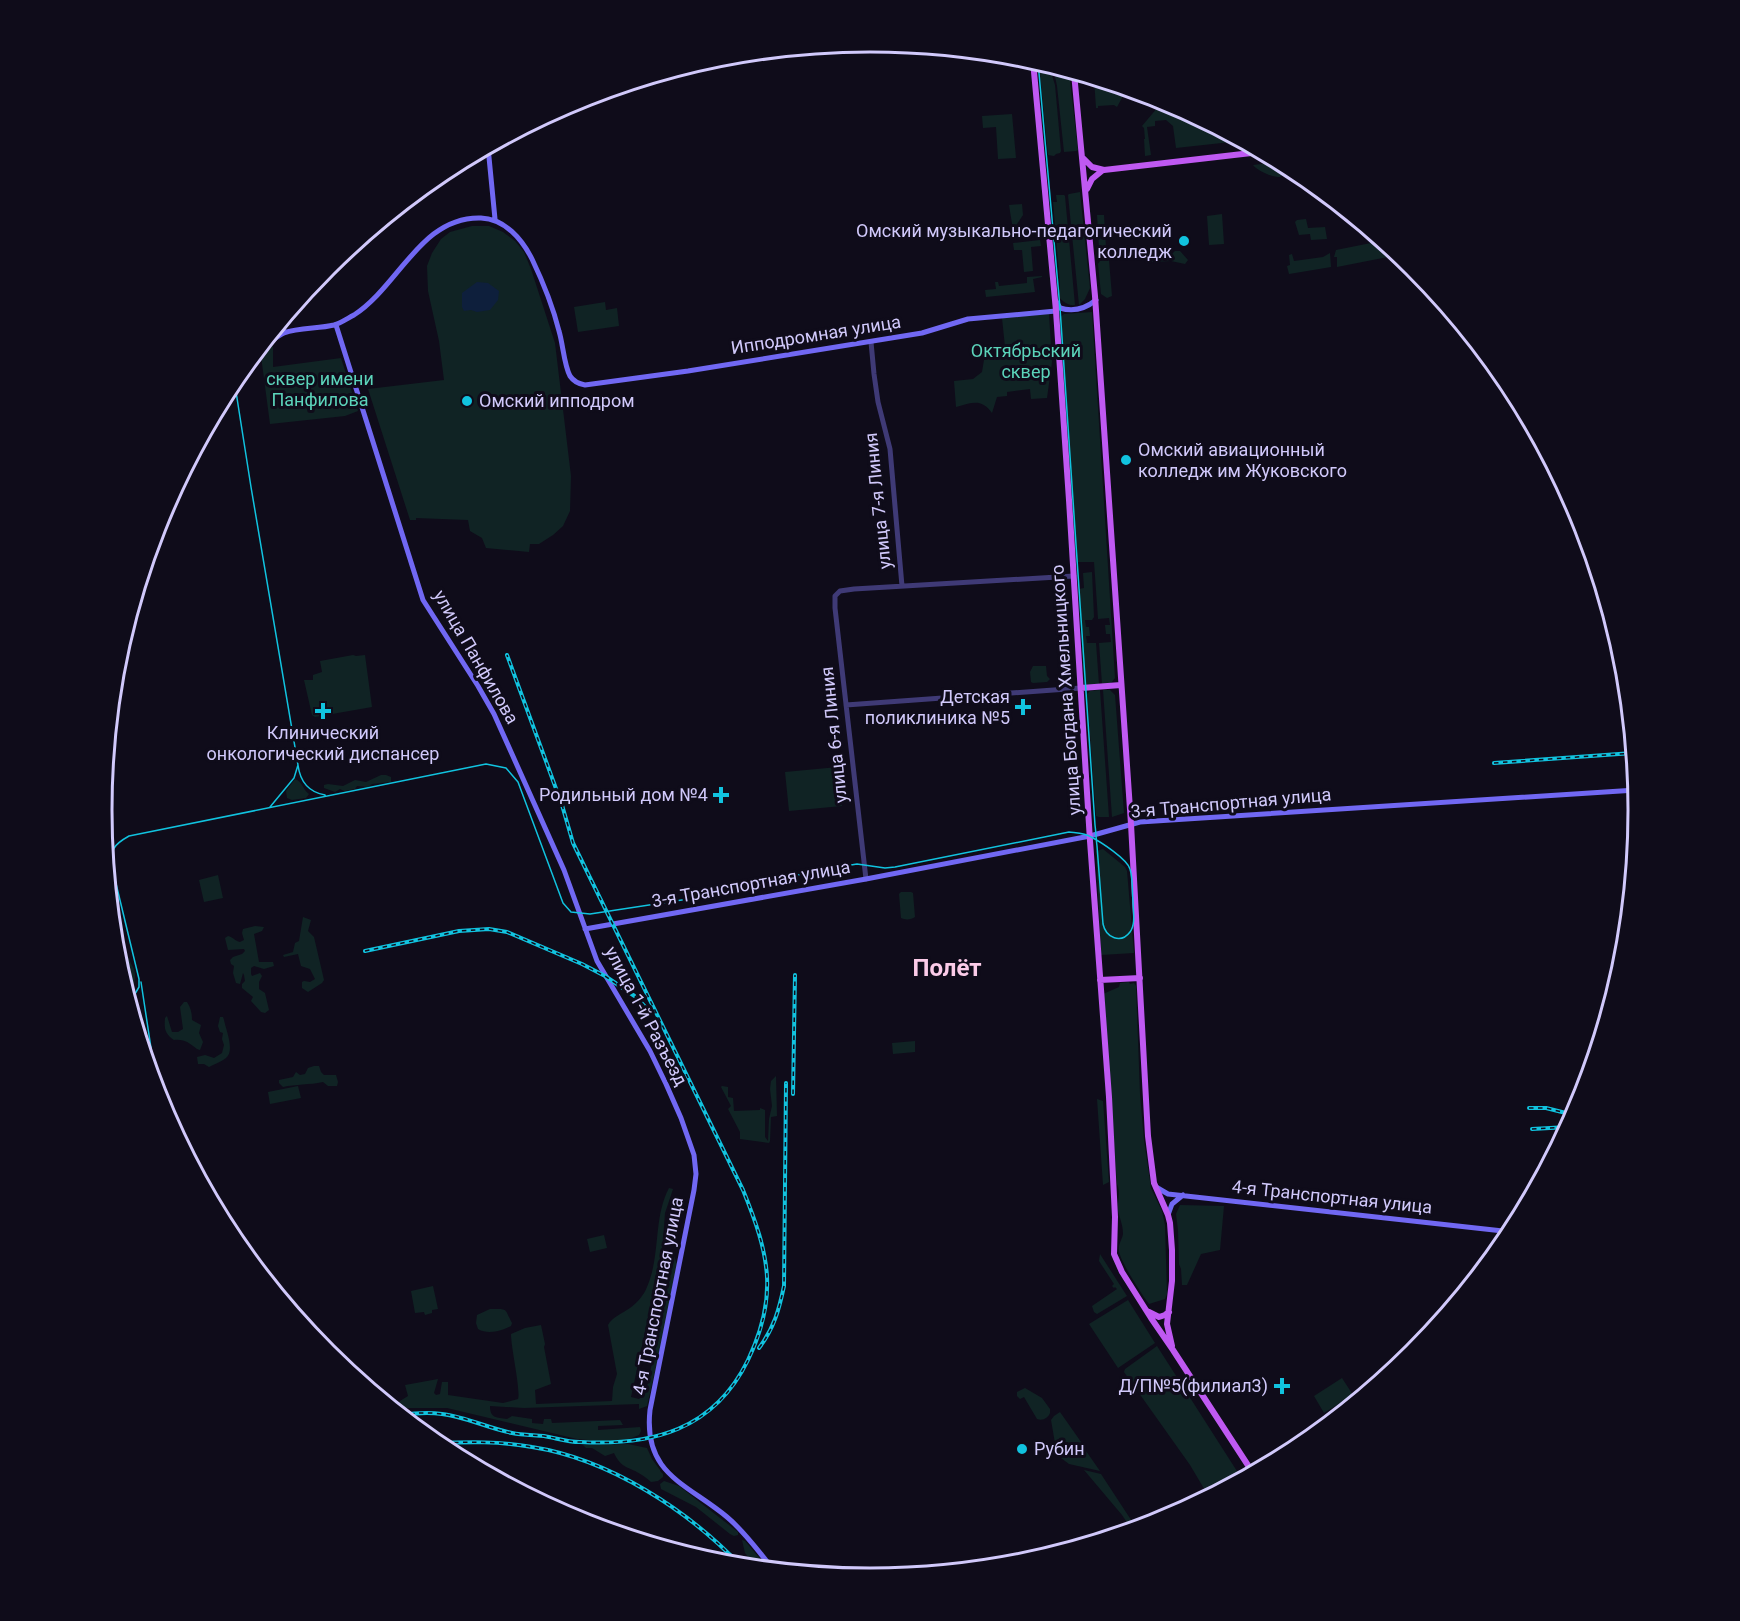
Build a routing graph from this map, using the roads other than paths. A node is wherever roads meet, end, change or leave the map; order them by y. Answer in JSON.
{"nodes":[{"id":1,"x":1034,"y":71,"type":"edge"},
{"id":2,"x":1075,"y":81,"type":"edge"},
{"id":3,"x":1248,"y":153,"type":"edge"},
{"id":4,"x":489,"y":155,"type":"edge"},
{"id":5,"x":1083,"y":156,"type":"junction"},
{"id":6,"x":1104,"y":170,"type":"junction"},
{"id":7,"x":1086,"y":191,"type":"junction"},
{"id":8,"x":495,"y":219,"type":"junction"},
{"id":9,"x":1055,"y":300,"type":"junction"},
{"id":10,"x":1096,"y":300,"type":"junction"},
{"id":11,"x":1056,"y":310,"type":"junction"},
{"id":12,"x":336,"y":325,"type":"junction"},
{"id":13,"x":286,"y":332,"type":"joint"},
{"id":14,"x":280,"y":335,"type":"edge"},
{"id":15,"x":871,"y":342,"type":"junction"},
{"id":16,"x":1074,"y":576,"type":"junction"},
{"id":17,"x":902,"y":586,"type":"junction"},
{"id":18,"x":1121,"y":686,"type":"junction"},
{"id":19,"x":1081,"y":688,"type":"junction"},
{"id":20,"x":846,"y":705,"type":"junction"},
{"id":21,"x":1627,"y":791,"type":"edge"},
{"id":22,"x":1131,"y":824,"type":"junction"},
{"id":23,"x":1090,"y":836,"type":"junction"},
{"id":24,"x":866,"y":879,"type":"junction"},
{"id":25,"x":585,"y":928,"type":"junction"},
{"id":26,"x":1140,"y":978,"type":"junction"},
{"id":27,"x":1100,"y":980,"type":"junction"},
{"id":28,"x":681,"y":1118,"type":"joint"},
{"id":29,"x":1154,"y":1183,"type":"junction"},
{"id":30,"x":1183,"y":1196,"type":"junction"},
{"id":31,"x":1168,"y":1215,"type":"junction"},
{"id":32,"x":1501,"y":1231,"type":"edge"},
{"id":33,"x":1146,"y":1310,"type":"junction"},
{"id":34,"x":1169,"y":1312,"type":"junction"},
{"id":35,"x":1173,"y":1349,"type":"junction"},
{"id":36,"x":1249,"y":1467,"type":"edge"},
{"id":37,"x":766,"y":1561,"type":"edge"}],
"edges":[{"from":1,"to":9,"type":"main road","name":"улица Богдана Хмельницкого"},
{"from":2,"to":5,"type":"main road"},
{"from":3,"to":6,"type":"main road"},
{"from":4,"to":8,"type":"main road"},
{"from":5,"to":6,"type":"main road"},
{"from":5,"to":7,"type":"main road"},
{"from":6,"to":7,"type":"main road"},
{"from":7,"to":10,"type":"main road"},
{"from":8,"to":12,"type":"main road"},
{"from":8,"to":15,"type":"main road","name":"Ипподромная улица"},
{"from":9,"to":10,"type":"main road"},
{"from":9,"to":11,"type":"main road","name":"улица Богдана Хмельницкого"},
{"from":10,"to":18,"type":"main road"},
{"from":11,"to":15,"type":"main road","name":"Ипподромная улица"},
{"from":11,"to":16,"type":"main road","name":"улица Богдана Хмельницкого"},
{"from":12,"to":13,"type":"main road"},
{"from":12,"to":25,"type":"main road","name":"улица Панфилова"},
{"from":13,"to":14,"type":"main road"},
{"from":15,"to":17,"type":"street","name":"улица 7-я Линия"},
{"from":16,"to":17,"type":"street"},
{"from":16,"to":19,"type":"main road","name":"улица Богдана Хмельницкого"},
{"from":17,"to":20,"type":"street","name":"улица 6-я Линия"},
{"from":18,"to":19,"type":"main road"},
{"from":18,"to":22,"type":"main road"},
{"from":19,"to":20,"type":"street"},
{"from":19,"to":23,"type":"main road","name":"улица Богдана Хмельницкого"},
{"from":20,"to":24,"type":"street","name":"улица 6-я Линия"},
{"from":21,"to":22,"type":"main road","name":"3-я Транспортная улица"},
{"from":22,"to":23,"type":"main road","name":"3-я Транспортная улица"},
{"from":22,"to":26,"type":"main road"},
{"from":23,"to":24,"type":"main road","name":"3-я Транспортная улица"},
{"from":23,"to":27,"type":"main road","name":"улица Богдана Хмельницкого"},
{"from":24,"to":25,"type":"main road","name":"3-я Транспортная улица"},
{"from":25,"to":28,"type":"main road","name":"улица 1-й Разъезд"},
{"from":26,"to":27,"type":"main road"},
{"from":26,"to":29,"type":"main road"},
{"from":27,"to":33,"type":"main road","name":"улица Богдана Хмельницкого"},
{"from":28,"to":37,"type":"main road","name":"4-я Транспортная улица"},
{"from":29,"to":30,"type":"main road","name":"4-я Транспортная улица"},
{"from":29,"to":31,"type":"main road"},
{"from":30,"to":31,"type":"main road"},
{"from":30,"to":32,"type":"main road","name":"4-я Транспортная улица"},
{"from":31,"to":34,"type":"main road"},
{"from":33,"to":34,"type":"main road"},
{"from":33,"to":35,"type":"main road","name":"улица Богдана Хмельницкого"},
{"from":34,"to":35,"type":"main road"},
{"from":35,"to":36,"type":"main road","name":"улица Богдана Хмельницкого"}]}
